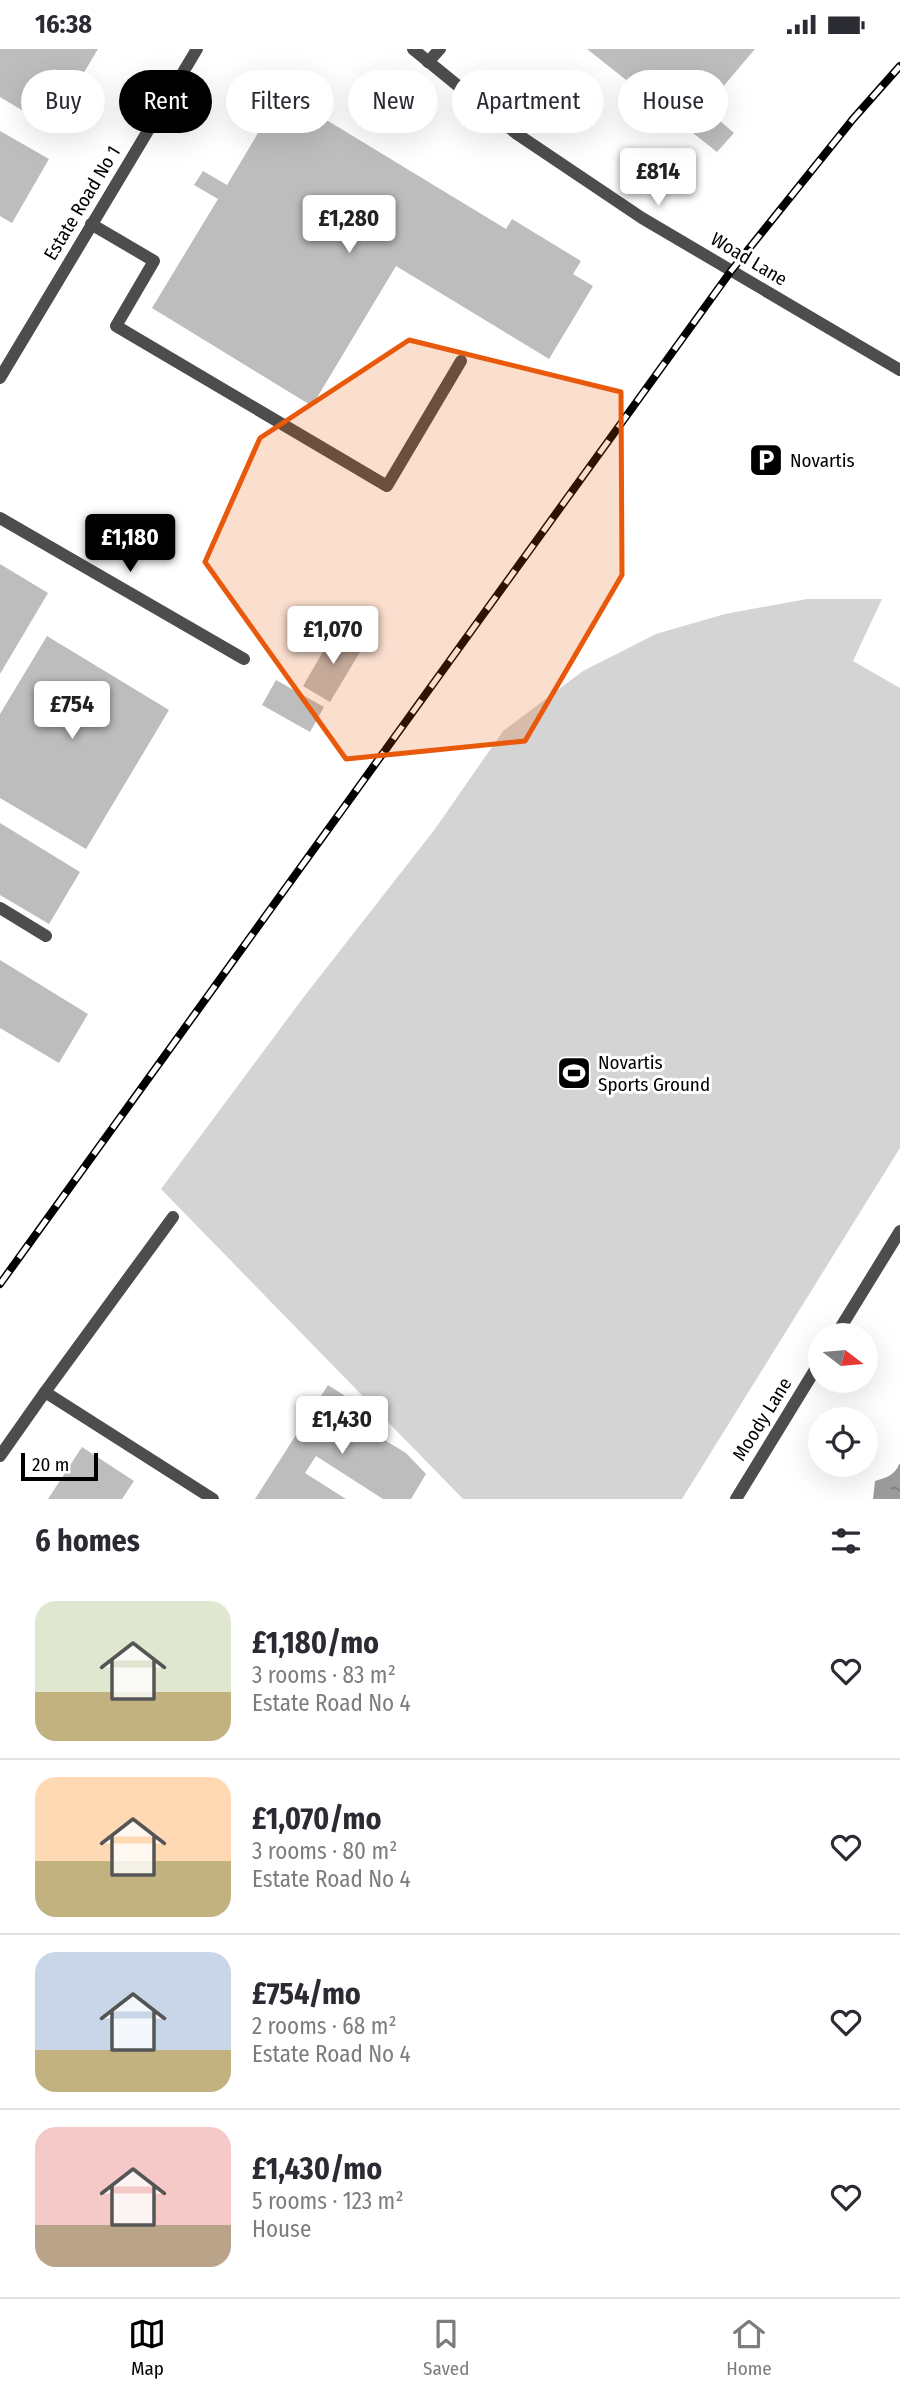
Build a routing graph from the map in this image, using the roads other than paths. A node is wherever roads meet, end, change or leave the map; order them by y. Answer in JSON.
{"nodes":[{"id":1,"x":197,"y":49,"type":"edge"},
{"id":2,"x":413,"y":49,"type":"edge"},
{"id":3,"x":440,"y":49,"type":"edge"},
{"id":4,"x":428,"y":62,"type":"junction"},
{"id":5,"x":91,"y":224,"type":"junction"},
{"id":6,"x":461,"y":361,"type":"dead end"},
{"id":7,"x":900,"y":370,"type":"edge"},
{"id":8,"x":0,"y":378,"type":"edge"},
{"id":9,"x":0,"y":518,"type":"edge"},
{"id":10,"x":244,"y":659,"type":"dead end"},
{"id":11,"x":0,"y":908,"type":"edge"},
{"id":12,"x":46,"y":936,"type":"dead end"},
{"id":13,"x":173,"y":1217,"type":"dead end"},
{"id":14,"x":900,"y":1231,"type":"edge"},
{"id":15,"x":843,"y":1323,"type":"edge"},
{"id":16,"x":808,"y":1381,"type":"edge"},
{"id":17,"x":45,"y":1392,"type":"junction"},
{"id":18,"x":0,"y":1456,"type":"edge"},
{"id":19,"x":213,"y":1499,"type":"edge"},
{"id":20,"x":736,"y":1499,"type":"edge"}],
"edges":[{"from":1,"to":5,"type":"street","name":"Estate Road No 1"},
{"from":2,"to":4,"type":"street","name":"Woad Lane"},
{"from":3,"to":4,"type":"street"},
{"from":4,"to":7,"type":"street","name":"Woad Lane"},
{"from":5,"to":6,"type":"street"},
{"from":5,"to":8,"type":"street","name":"Estate Road No 1"},
{"from":9,"to":10,"type":"street"},
{"from":11,"to":12,"type":"street"},
{"from":13,"to":17,"type":"street"},
{"from":14,"to":15,"type":"street"},
{"from":16,"to":20,"type":"street","name":"Moody Lane"},
{"from":17,"to":18,"type":"street"},
{"from":17,"to":19,"type":"street"}]}
